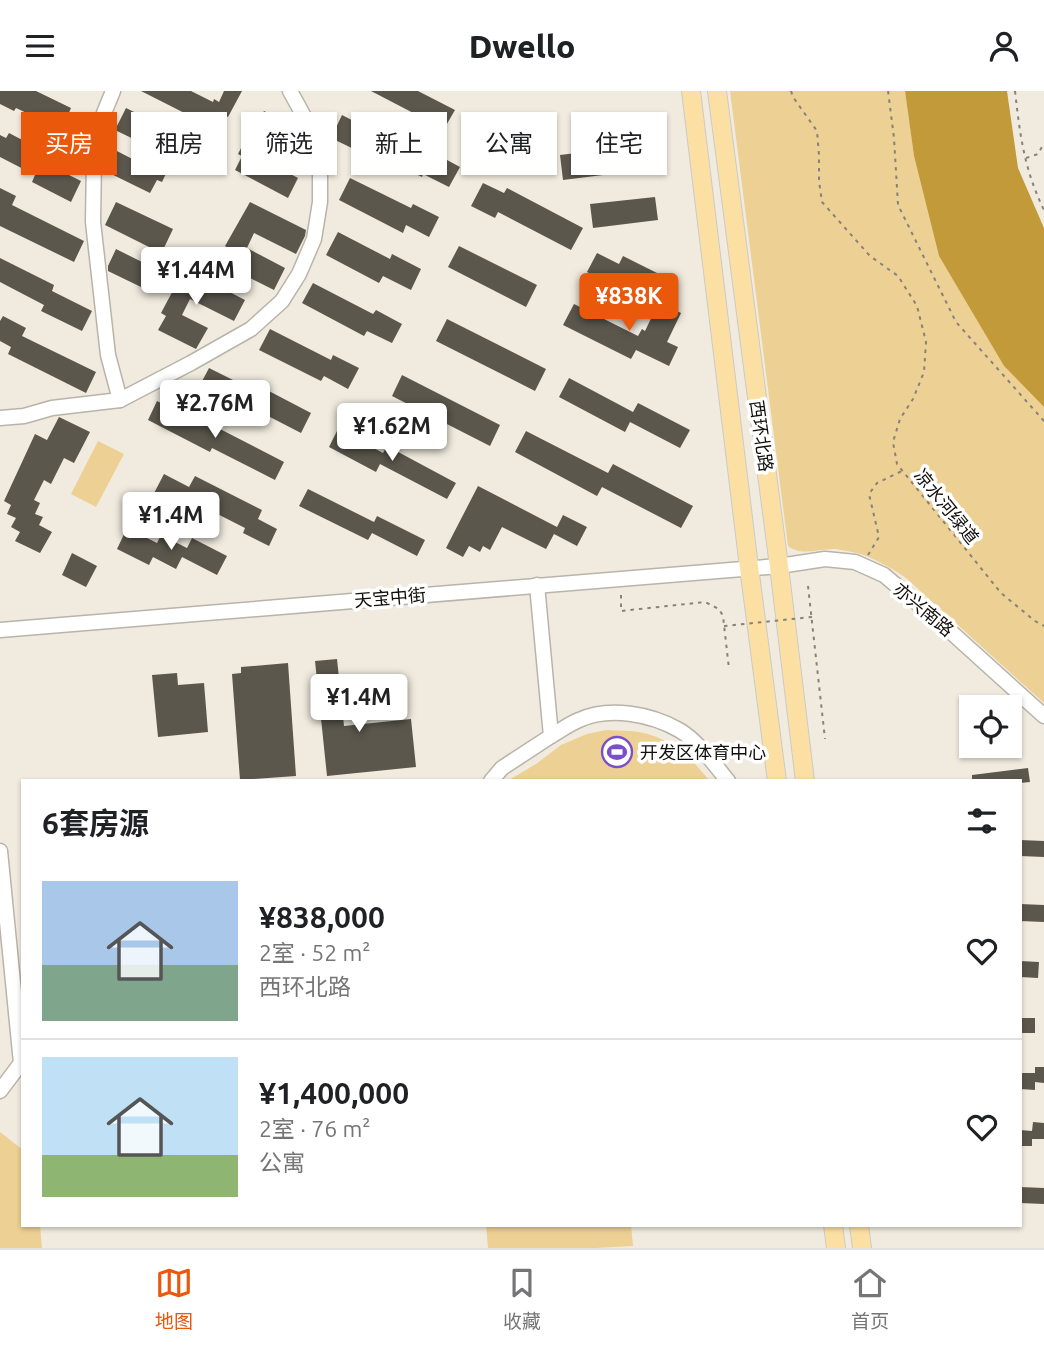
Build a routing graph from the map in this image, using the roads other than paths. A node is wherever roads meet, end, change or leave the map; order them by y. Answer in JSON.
{"nodes":[{"id":1,"x":113,"y":91,"type":"edge"},
{"id":2,"x":290,"y":91,"type":"edge"},
{"id":3,"x":691,"y":91,"type":"edge"},
{"id":4,"x":717,"y":91,"type":"edge"},
{"id":5,"x":120,"y":400,"type":"junction"},
{"id":6,"x":0,"y":418,"type":"edge"},
{"id":7,"x":779,"y":566,"type":"junction"},
{"id":8,"x":749,"y":567,"type":"junction"},
{"id":9,"x":537,"y":585,"type":"junction"},
{"id":10,"x":0,"y":630,"type":"edge"},
{"id":11,"x":1044,"y":716,"type":"edge"},
{"id":12,"x":551,"y":736,"type":"junction"},
{"id":13,"x":493,"y":779,"type":"edge"},
{"id":14,"x":726,"y":779,"type":"edge"},
{"id":15,"x":777,"y":779,"type":"edge"},
{"id":16,"x":805,"y":779,"type":"edge"},
{"id":17,"x":0,"y":851,"type":"edge"},
{"id":18,"x":0,"y":1091,"type":"edge"},
{"id":19,"x":834,"y":1227,"type":"edge"},
{"id":20,"x":859,"y":1227,"type":"edge"},
{"id":21,"x":836,"y":1248,"type":"edge"},
{"id":22,"x":862,"y":1248,"type":"edge"}],
"edges":[{"from":1,"to":5,"type":"street"},
{"from":2,"to":5,"type":"street"},
{"from":3,"to":8,"type":"main road","name":"西环北路"},
{"from":4,"to":7,"type":"main road","name":"西环北路"},
{"from":5,"to":6,"type":"street"},
{"from":7,"to":8,"type":"street","name":"天宝中街"},
{"from":7,"to":11,"type":"street","name":"亦兴南路"},
{"from":7,"to":16,"type":"main road","name":"西环北路"},
{"from":8,"to":9,"type":"street","name":"天宝中街"},
{"from":8,"to":15,"type":"main road","name":"西环北路"},
{"from":9,"to":10,"type":"street","name":"天宝中街"},
{"from":9,"to":12,"type":"street"},
{"from":12,"to":13,"type":"street"},
{"from":12,"to":14,"type":"street"},
{"from":17,"to":18,"type":"street"},
{"from":19,"to":21,"type":"main road"},
{"from":20,"to":22,"type":"main road"}]}
